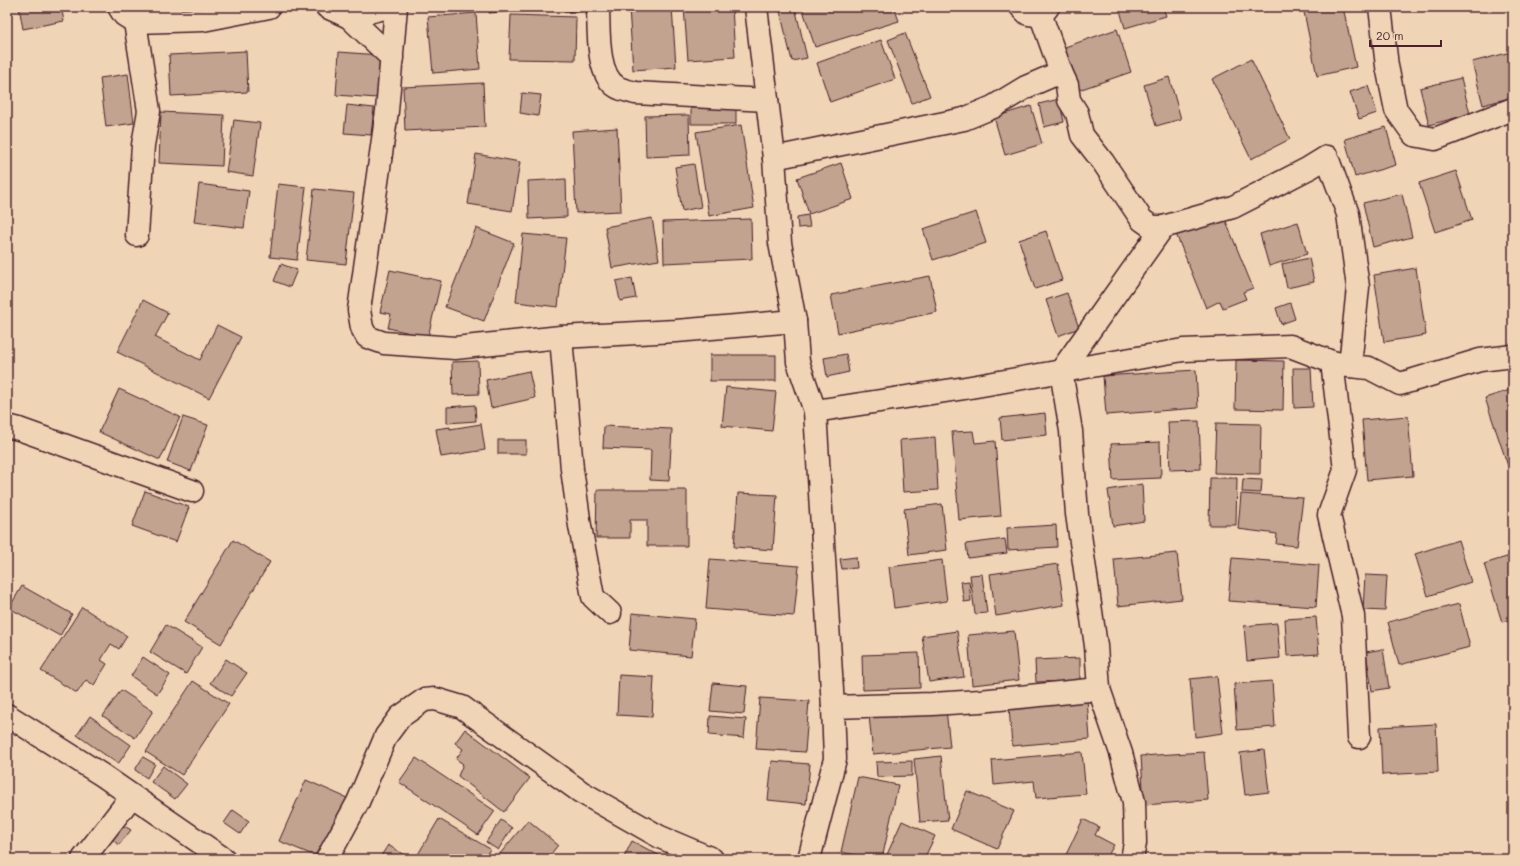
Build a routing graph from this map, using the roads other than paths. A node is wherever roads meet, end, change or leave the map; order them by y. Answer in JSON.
{"nodes":[{"id":1,"x":119,"y":7,"type":"edge"},
{"id":2,"x":269,"y":7,"type":"edge"},
{"id":3,"x":327,"y":7,"type":"edge"},
{"id":4,"x":388,"y":7,"type":"edge"},
{"id":5,"x":396,"y":7,"type":"edge"},
{"id":6,"x":598,"y":7,"type":"edge"},
{"id":7,"x":756,"y":7,"type":"edge"},
{"id":8,"x":1021,"y":7,"type":"edge"},
{"id":9,"x":1380,"y":7,"type":"edge"},
{"id":10,"x":1044,"y":12,"type":"edge"},
{"id":11,"x":349,"y":17,"type":"junction"},
{"id":12,"x":135,"y":22,"type":"junction"},
{"id":13,"x":392,"y":58,"type":"junction"},
{"id":14,"x":1060,"y":72,"type":"junction"},
{"id":15,"x":767,"y":100,"type":"junction"},
{"id":16,"x":1513,"y":109,"type":"edge"},
{"id":17,"x":774,"y":158,"type":"junction"},
{"id":18,"x":1163,"y":228,"type":"junction"},
{"id":19,"x":137,"y":235,"type":"dead end"},
{"id":20,"x":795,"y":321,"type":"junction"},
{"id":21,"x":561,"y":337,"type":"junction"},
{"id":22,"x":1513,"y":356,"type":"edge"},
{"id":23,"x":1341,"y":364,"type":"junction"},
{"id":24,"x":1061,"y":371,"type":"junction"},
{"id":25,"x":815,"y":411,"type":"junction"},
{"id":26,"x":7,"y":426,"type":"edge"},
{"id":27,"x":192,"y":491,"type":"dead end"},
{"id":28,"x":610,"y":613,"type":"dead end"},
{"id":29,"x":1099,"y":689,"type":"junction"},
{"id":30,"x":833,"y":707,"type":"junction"},
{"id":31,"x":7,"y":715,"type":"edge"},
{"id":32,"x":1359,"y":736,"type":"dead end"},
{"id":33,"x":132,"y":796,"type":"junction"},
{"id":34,"x":83,"y":859,"type":"edge"},
{"id":35,"x":224,"y":859,"type":"edge"},
{"id":36,"x":327,"y":859,"type":"edge"},
{"id":37,"x":712,"y":859,"type":"edge"},
{"id":38,"x":809,"y":859,"type":"edge"},
{"id":39,"x":1132,"y":859,"type":"edge"}],
"edges":[{"from":1,"to":12,"type":"street"},
{"from":2,"to":12,"type":"street"},
{"from":3,"to":11,"type":"street"},
{"from":4,"to":11,"type":"street"},
{"from":5,"to":13,"type":"street"},
{"from":6,"to":15,"type":"street"},
{"from":7,"to":15,"type":"street"},
{"from":8,"to":10,"type":"street"},
{"from":9,"to":16,"type":"street"},
{"from":10,"to":14,"type":"street"},
{"from":11,"to":13,"type":"street"},
{"from":12,"to":19,"type":"street"},
{"from":13,"to":21,"type":"street"},
{"from":14,"to":17,"type":"street"},
{"from":14,"to":18,"type":"street"},
{"from":15,"to":17,"type":"street"},
{"from":17,"to":20,"type":"street"},
{"from":18,"to":23,"type":"street"},
{"from":18,"to":24,"type":"street"},
{"from":20,"to":21,"type":"street"},
{"from":20,"to":25,"type":"street"},
{"from":21,"to":28,"type":"street"},
{"from":22,"to":23,"type":"street"},
{"from":23,"to":24,"type":"street"},
{"from":23,"to":32,"type":"street"},
{"from":24,"to":25,"type":"street"},
{"from":24,"to":29,"type":"street"},
{"from":25,"to":30,"type":"street"},
{"from":26,"to":27,"type":"street"},
{"from":29,"to":30,"type":"street"},
{"from":29,"to":39,"type":"street"},
{"from":30,"to":38,"type":"street"},
{"from":31,"to":33,"type":"street"},
{"from":33,"to":34,"type":"street"},
{"from":33,"to":35,"type":"street"},
{"from":36,"to":37,"type":"street"}]}
